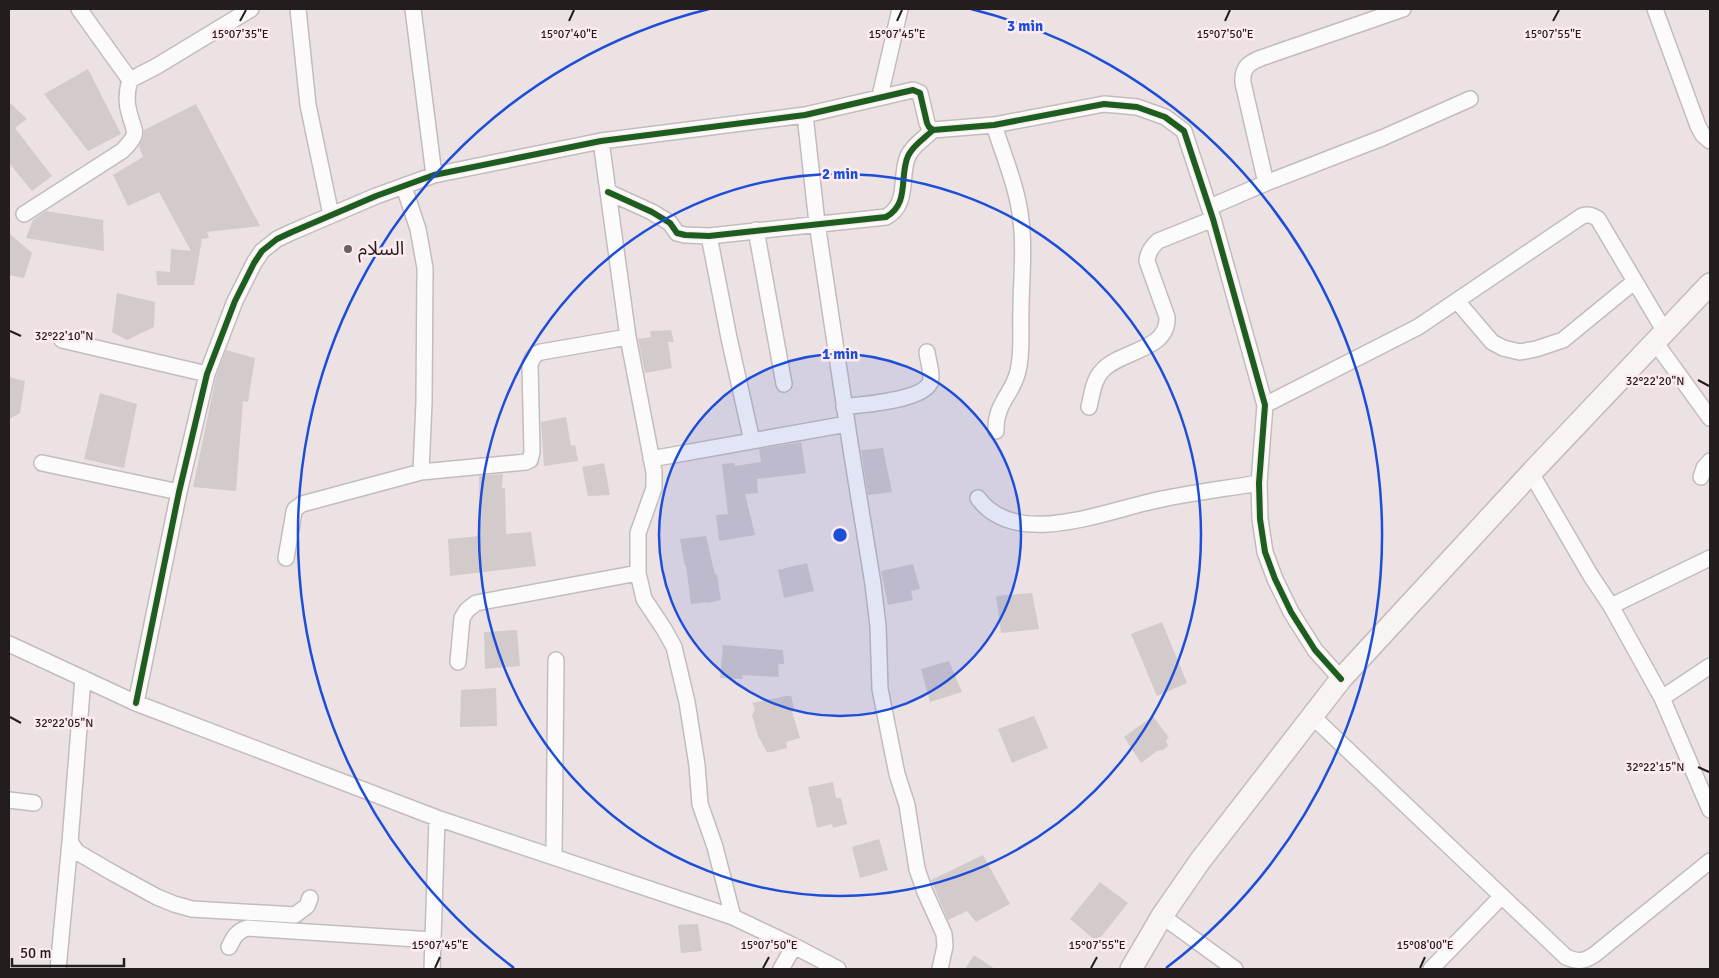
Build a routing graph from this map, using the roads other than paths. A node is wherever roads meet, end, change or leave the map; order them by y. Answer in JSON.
{"nodes":[{"id":1,"x":79,"y":9,"type":"edge"},
{"id":2,"x":252,"y":9,"type":"edge"},
{"id":3,"x":298,"y":9,"type":"edge"},
{"id":4,"x":413,"y":9,"type":"edge"},
{"id":5,"x":900,"y":9,"type":"edge"},
{"id":6,"x":1402,"y":9,"type":"edge"},
{"id":7,"x":1656,"y":9,"type":"edge"},
{"id":8,"x":130,"y":80,"type":"junction"},
{"id":9,"x":880,"y":96,"type":"junction"},
{"id":10,"x":1470,"y":99,"type":"dead end"},
{"id":11,"x":805,"y":114,"type":"junction"},
{"id":12,"x":994,"y":125,"type":"junction"},
{"id":13,"x":933,"y":130,"type":"junction"},
{"id":14,"x":601,"y":141,"type":"junction"},
{"id":15,"x":1710,"y":141,"type":"edge"},
{"id":16,"x":434,"y":175,"type":"junction"},
{"id":17,"x":1266,"y":183,"type":"junction"},
{"id":18,"x":404,"y":187,"type":"junction"},
{"id":19,"x":608,"y":192,"type":"junction"},
{"id":20,"x":1212,"y":213,"type":"junction"},
{"id":21,"x":24,"y":214,"type":"dead end"},
{"id":22,"x":331,"y":215,"type":"junction"},
{"id":23,"x":817,"y":223,"type":"junction"},
{"id":24,"x":756,"y":230,"type":"junction"},
{"id":25,"x":709,"y":236,"type":"junction"},
{"id":26,"x":1635,"y":281,"type":"junction"},
{"id":27,"x":1710,"y":284,"type":"edge"},
{"id":28,"x":1456,"y":301,"type":"junction"},
{"id":29,"x":628,"y":336,"type":"junction"},
{"id":30,"x":1660,"y":337,"type":"junction"},
{"id":31,"x":62,"y":340,"type":"dead end"},
{"id":32,"x":927,"y":352,"type":"dead end"},
{"id":33,"x":207,"y":374,"type":"junction"},
{"id":34,"x":784,"y":384,"type":"dead end"},
{"id":35,"x":1265,"y":405,"type":"junction"},
{"id":36,"x":844,"y":406,"type":"junction"},
{"id":37,"x":1089,"y":408,"type":"dead end"},
{"id":38,"x":1710,"y":418,"type":"edge"},
{"id":39,"x":847,"y":424,"type":"junction"},
{"id":40,"x":996,"y":431,"type":"dead end"},
{"id":41,"x":752,"y":441,"type":"junction"},
{"id":42,"x":651,"y":459,"type":"junction"},
{"id":43,"x":1710,"y":461,"type":"edge"},
{"id":44,"x":42,"y":463,"type":"dead end"},
{"id":45,"x":421,"y":472,"type":"junction"},
{"id":46,"x":1531,"y":473,"type":"junction"},
{"id":47,"x":1701,"y":477,"type":"dead end"},
{"id":48,"x":1259,"y":483,"type":"junction"},
{"id":49,"x":180,"y":492,"type":"junction"},
{"id":50,"x":978,"y":498,"type":"dead end"},
{"id":51,"x":286,"y":558,"type":"dead end"},
{"id":52,"x":1710,"y":558,"type":"edge"},
{"id":53,"x":638,"y":573,"type":"junction"},
{"id":54,"x":1611,"y":606,"type":"junction"},
{"id":55,"x":9,"y":644,"type":"edge"},
{"id":56,"x":556,"y":660,"type":"dead end"},
{"id":57,"x":458,"y":662,"type":"dead end"},
{"id":58,"x":1710,"y":666,"type":"edge"},
{"id":59,"x":83,"y":678,"type":"junction"},
{"id":60,"x":1340,"y":679,"type":"junction"},
{"id":61,"x":1662,"y":698,"type":"junction"},
{"id":62,"x":136,"y":703,"type":"junction"},
{"id":63,"x":1312,"y":716,"type":"junction"},
{"id":64,"x":9,"y":800,"type":"edge"},
{"id":65,"x":34,"y":804,"type":"dead end"},
{"id":66,"x":1710,"y":810,"type":"edge"},
{"id":67,"x":437,"y":818,"type":"junction"},
{"id":68,"x":70,"y":842,"type":"junction"},
{"id":69,"x":554,"y":856,"type":"junction"},
{"id":70,"x":1710,"y":861,"type":"edge"},
{"id":71,"x":1502,"y":896,"type":"junction"},
{"id":72,"x":310,"y":898,"type":"dead end"},
{"id":73,"x":1162,"y":916,"type":"junction"},
{"id":74,"x":733,"y":918,"type":"junction"},
{"id":75,"x":433,"y":940,"type":"junction"},
{"id":76,"x":794,"y":946,"type":"junction"},
{"id":77,"x":229,"y":947,"type":"dead end"},
{"id":78,"x":1589,"y":965,"type":"edge"},
{"id":79,"x":58,"y":969,"type":"edge"},
{"id":80,"x":432,"y":969,"type":"edge"},
{"id":81,"x":781,"y":969,"type":"edge"},
{"id":82,"x":838,"y":969,"type":"edge"},
{"id":83,"x":940,"y":969,"type":"edge"},
{"id":84,"x":1131,"y":969,"type":"edge"},
{"id":85,"x":1235,"y":969,"type":"edge"},
{"id":86,"x":1431,"y":969,"type":"edge"}],
"edges":[{"from":1,"to":8,"type":"street"},
{"from":2,"to":8,"type":"street"},
{"from":3,"to":22,"type":"street"},
{"from":4,"to":16,"type":"street"},
{"from":5,"to":9,"type":"street"},
{"from":6,"to":17,"type":"street"},
{"from":7,"to":15,"type":"street"},
{"from":8,"to":21,"type":"street"},
{"from":9,"to":11,"type":"street"},
{"from":9,"to":13,"type":"street"},
{"from":10,"to":17,"type":"street"},
{"from":11,"to":14,"type":"street"},
{"from":11,"to":23,"type":"street"},
{"from":12,"to":13,"type":"street"},
{"from":12,"to":20,"type":"street"},
{"from":12,"to":40,"type":"street"},
{"from":13,"to":23,"type":"street"},
{"from":14,"to":16,"type":"street"},
{"from":14,"to":19,"type":"street"},
{"from":16,"to":18,"type":"street"},
{"from":17,"to":20,"type":"street"},
{"from":18,"to":22,"type":"street"},
{"from":18,"to":45,"type":"street"},
{"from":19,"to":25,"type":"street"},
{"from":19,"to":29,"type":"street"},
{"from":20,"to":35,"type":"street"},
{"from":20,"to":37,"type":"street"},
{"from":22,"to":33,"type":"street"},
{"from":23,"to":24,"type":"street"},
{"from":23,"to":36,"type":"street"},
{"from":24,"to":25,"type":"street"},
{"from":24,"to":34,"type":"street"},
{"from":25,"to":41,"type":"street"},
{"from":26,"to":28,"type":"street"},
{"from":26,"to":28,"type":"street"},
{"from":26,"to":30,"type":"street"},
{"from":27,"to":30,"type":"street"},
{"from":28,"to":35,"type":"street"},
{"from":29,"to":42,"type":"street"},
{"from":29,"to":45,"type":"street"},
{"from":30,"to":38,"type":"street"},
{"from":30,"to":46,"type":"street"},
{"from":31,"to":33,"type":"street"},
{"from":32,"to":36,"type":"street"},
{"from":33,"to":49,"type":"street"},
{"from":35,"to":48,"type":"street"},
{"from":36,"to":39,"type":"street"},
{"from":39,"to":41,"type":"street"},
{"from":39,"to":83,"type":"street"},
{"from":41,"to":42,"type":"street"},
{"from":42,"to":53,"type":"street"},
{"from":43,"to":47,"type":"street"},
{"from":44,"to":49,"type":"street"},
{"from":45,"to":51,"type":"street"},
{"from":46,"to":54,"type":"street"},
{"from":46,"to":60,"type":"street"},
{"from":48,"to":50,"type":"street"},
{"from":48,"to":60,"type":"street"},
{"from":49,"to":62,"type":"street"},
{"from":52,"to":54,"type":"street"},
{"from":53,"to":57,"type":"street"},
{"from":53,"to":74,"type":"street"},
{"from":54,"to":61,"type":"street"},
{"from":55,"to":59,"type":"street"},
{"from":56,"to":69,"type":"street"},
{"from":58,"to":61,"type":"street"},
{"from":59,"to":62,"type":"street"},
{"from":59,"to":68,"type":"street"},
{"from":60,"to":63,"type":"street"},
{"from":61,"to":66,"type":"street"},
{"from":62,"to":67,"type":"street"},
{"from":63,"to":71,"type":"street"},
{"from":63,"to":73,"type":"street"},
{"from":64,"to":65,"type":"street"},
{"from":67,"to":69,"type":"street"},
{"from":67,"to":75,"type":"street"},
{"from":68,"to":72,"type":"street"},
{"from":68,"to":79,"type":"street"},
{"from":69,"to":74,"type":"street"},
{"from":70,"to":78,"type":"street"},
{"from":71,"to":78,"type":"street"},
{"from":71,"to":86,"type":"street"},
{"from":73,"to":84,"type":"street"},
{"from":73,"to":85,"type":"street"},
{"from":74,"to":76,"type":"street"},
{"from":75,"to":77,"type":"street"},
{"from":75,"to":80,"type":"street"},
{"from":76,"to":81,"type":"street"},
{"from":76,"to":82,"type":"street"}]}
